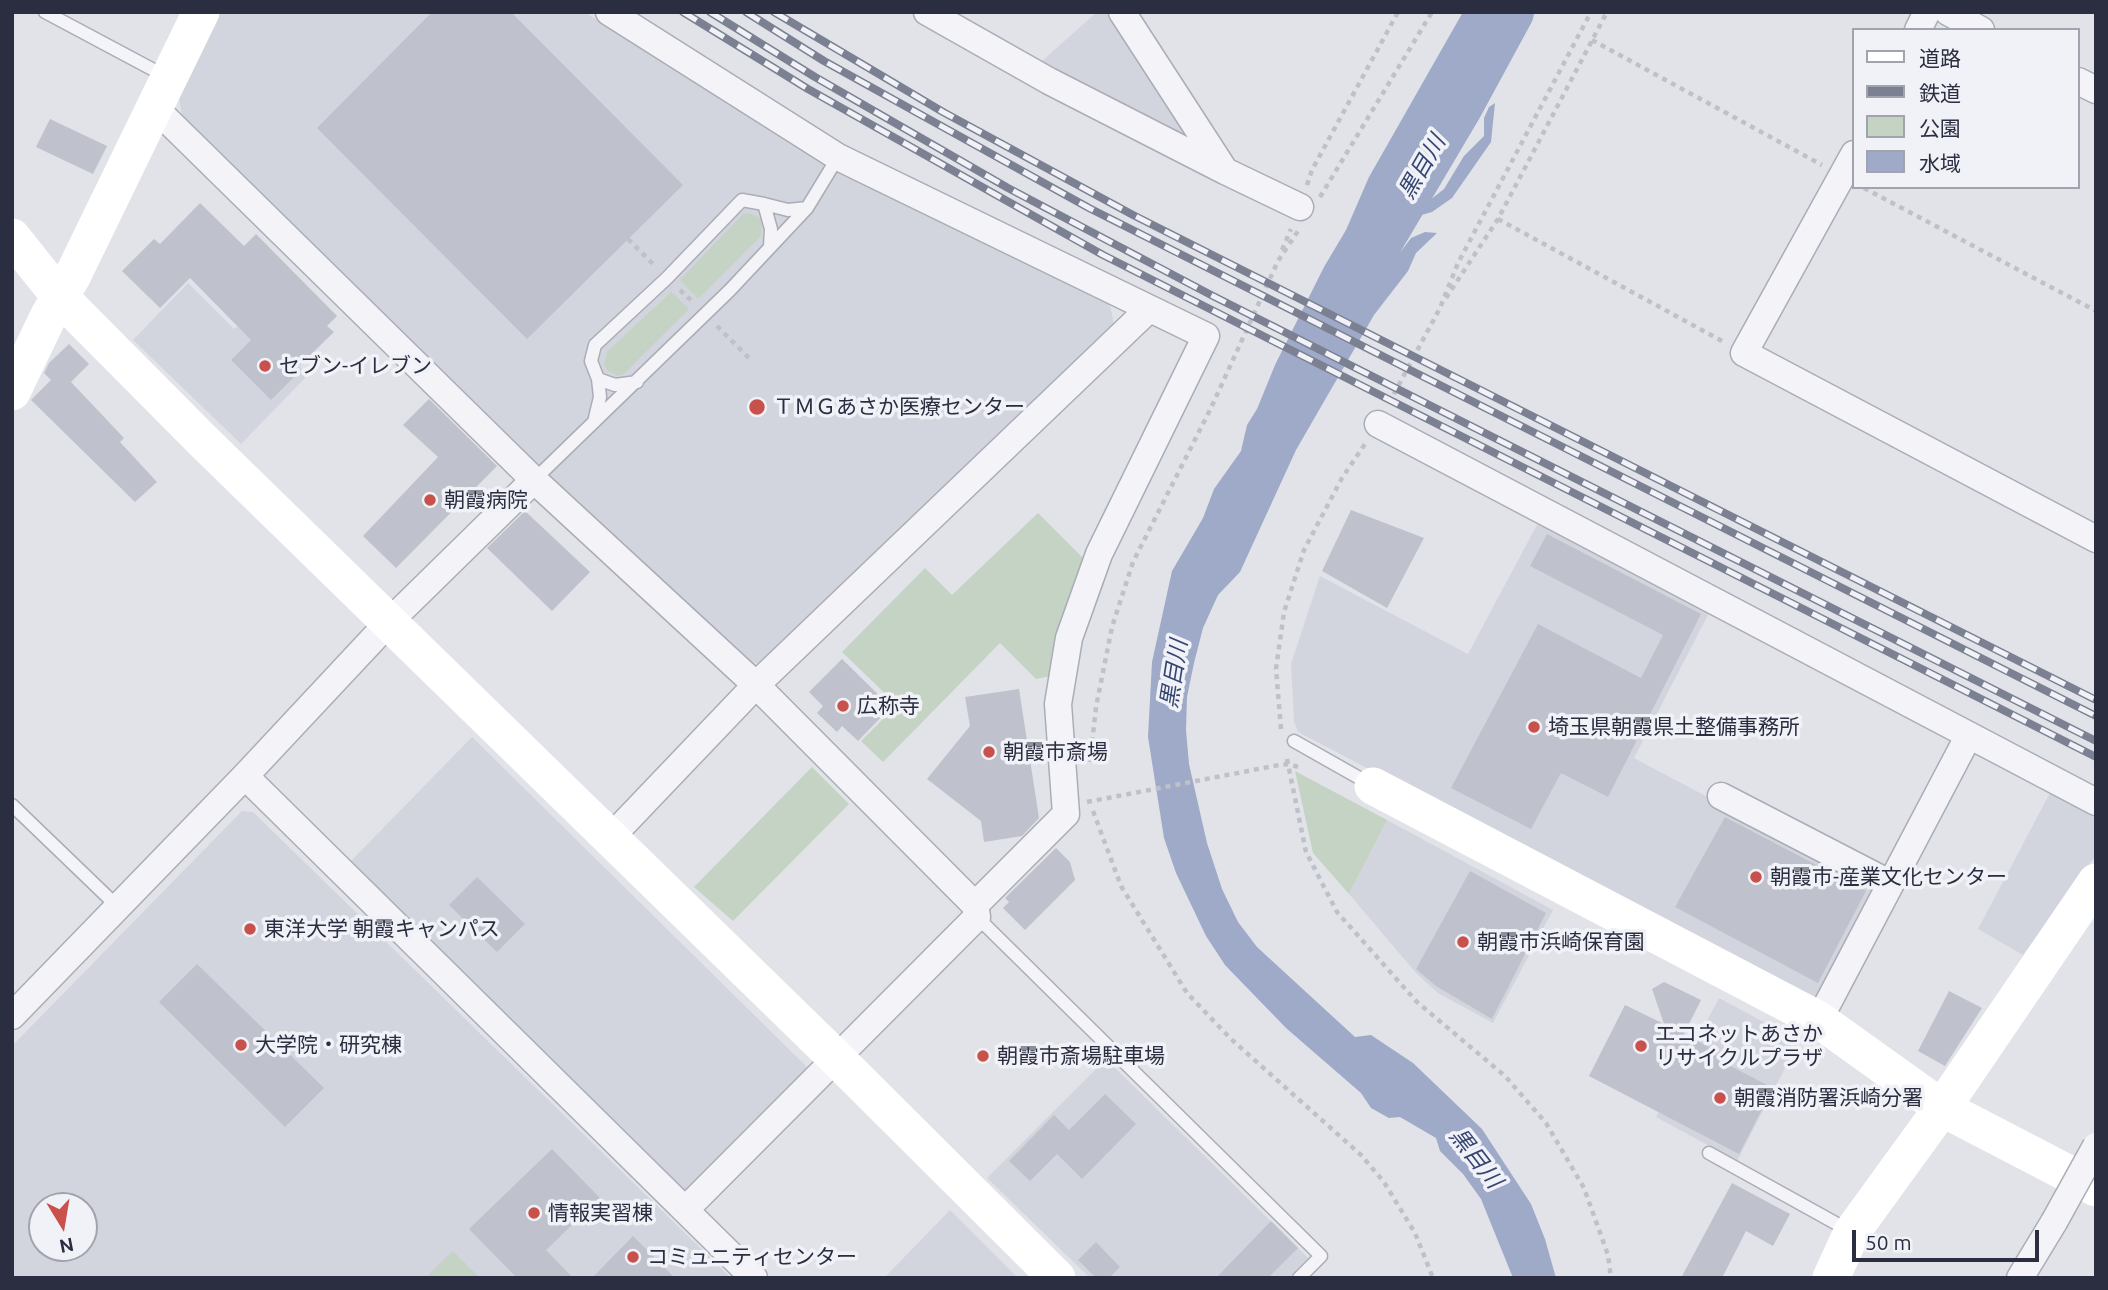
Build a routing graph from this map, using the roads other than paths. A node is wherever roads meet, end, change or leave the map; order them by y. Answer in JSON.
{"nodes":[{"id":1,"x":45,"y":12,"type":"edge"},
{"id":2,"x":201,"y":12,"type":"edge"},
{"id":3,"x":609,"y":12,"type":"edge"},
{"id":4,"x":926,"y":12,"type":"edge"},
{"id":5,"x":1122,"y":12,"type":"edge"},
{"id":6,"x":1927,"y":12,"type":"edge"},
{"id":7,"x":1948,"y":12,"type":"edge"},
{"id":8,"x":1919,"y":28,"type":"edge"},
{"id":9,"x":1977,"y":28,"type":"edge"},
{"id":10,"x":2080,"y":82,"type":"edge"},
{"id":11,"x":2096,"y":90,"type":"edge"},
{"id":12,"x":161,"y":92,"type":"junction"},
{"id":13,"x":838,"y":157,"type":"junction"},
{"id":14,"x":1225,"y":171,"type":"junction"},
{"id":15,"x":1853,"y":172,"type":"edge"},
{"id":16,"x":764,"y":204,"type":"junction"},
{"id":17,"x":807,"y":208,"type":"junction"},
{"id":18,"x":1305,"y":213,"type":"road end"},
{"id":19,"x":12,"y":237,"type":"edge"},
{"id":20,"x":770,"y":246,"type":"junction"},
{"id":21,"x":60,"y":297,"type":"junction"},
{"id":22,"x":1149,"y":309,"type":"junction"},
{"id":23,"x":598,"y":379,"type":"junction"},
{"id":24,"x":637,"y":382,"type":"junction"},
{"id":25,"x":12,"y":391,"type":"edge"},
{"id":26,"x":594,"y":422,"type":"junction"},
{"id":27,"x":1378,"y":424,"type":"road end"},
{"id":28,"x":534,"y":480,"type":"junction"},
{"id":29,"x":2096,"y":539,"type":"edge"},
{"id":30,"x":390,"y":621,"type":"junction"},
{"id":31,"x":756,"y":685,"type":"junction"},
{"id":32,"x":1969,"y":735,"type":"junction"},
{"id":33,"x":1288,"y":738,"type":"road end"},
{"id":34,"x":245,"y":776,"type":"junction"},
{"id":35,"x":1373,"y":786,"type":"joint"},
{"id":36,"x":1721,"y":796,"type":"dead end"},
{"id":37,"x":2096,"y":802,"type":"edge"},
{"id":38,"x":12,"y":805,"type":"edge"},
{"id":39,"x":610,"y":838,"type":"junction"},
{"id":40,"x":2096,"y":882,"type":"edge"},
{"id":41,"x":1889,"y":883,"type":"junction"},
{"id":42,"x":118,"y":907,"type":"junction"},
{"id":43,"x":976,"y":911,"type":"junction"},
{"id":44,"x":12,"y":1016,"type":"edge"},
{"id":45,"x":1819,"y":1020,"type":"junction"},
{"id":46,"x":835,"y":1057,"type":"junction"},
{"id":47,"x":1942,"y":1108,"type":"junction"},
{"id":48,"x":2096,"y":1146,"type":"edge"},
{"id":49,"x":1709,"y":1153,"type":"dead end"},
{"id":50,"x":2096,"y":1188,"type":"edge"},
{"id":51,"x":685,"y":1210,"type":"junction"},
{"id":52,"x":1852,"y":1232,"type":"junction"},
{"id":53,"x":754,"y":1278,"type":"edge"},
{"id":54,"x":1057,"y":1278,"type":"edge"},
{"id":55,"x":1299,"y":1278,"type":"edge"},
{"id":56,"x":1831,"y":1278,"type":"edge"},
{"id":57,"x":2020,"y":1278,"type":"edge"}],
"edges":[{"from":1,"to":12,"type":"lane"},
{"from":2,"to":12,"type":"street"},
{"from":3,"to":13,"type":"street"},
{"from":4,"to":14,"type":"street"},
{"from":5,"to":14,"type":"street"},
{"from":6,"to":8,"type":"street"},
{"from":7,"to":9,"type":"street"},
{"from":10,"to":11,"type":"street"},
{"from":12,"to":21,"type":"street"},
{"from":12,"to":28,"type":"street"},
{"from":13,"to":17,"type":"lane"},
{"from":13,"to":22,"type":"street"},
{"from":14,"to":18,"type":"street"},
{"from":15,"to":29,"type":"street"},
{"from":16,"to":17,"type":"lane"},
{"from":16,"to":20,"type":"lane"},
{"from":16,"to":23,"type":"lane"},
{"from":17,"to":20,"type":"lane"},
{"from":19,"to":21,"type":"street"},
{"from":20,"to":24,"type":"lane"},
{"from":21,"to":25,"type":"street"},
{"from":21,"to":30,"type":"street"},
{"from":22,"to":31,"type":"street"},
{"from":22,"to":43,"type":"street"},
{"from":23,"to":24,"type":"lane"},
{"from":23,"to":26,"type":"lane"},
{"from":24,"to":26,"type":"lane"},
{"from":26,"to":28,"type":"lane"},
{"from":27,"to":32,"type":"street"},
{"from":28,"to":30,"type":"street"},
{"from":28,"to":31,"type":"street"},
{"from":30,"to":34,"type":"street"},
{"from":30,"to":39,"type":"street"},
{"from":31,"to":39,"type":"street"},
{"from":31,"to":43,"type":"street"},
{"from":32,"to":37,"type":"street"},
{"from":32,"to":41,"type":"street"},
{"from":33,"to":35,"type":"lane"},
{"from":34,"to":42,"type":"street"},
{"from":34,"to":51,"type":"street"},
{"from":35,"to":45,"type":"street"},
{"from":36,"to":41,"type":"street"},
{"from":38,"to":42,"type":"lane"},
{"from":39,"to":46,"type":"street"},
{"from":40,"to":47,"type":"street"},
{"from":41,"to":45,"type":"street"},
{"from":42,"to":44,"type":"street"},
{"from":43,"to":46,"type":"street"},
{"from":43,"to":55,"type":"lane"},
{"from":45,"to":47,"type":"street"},
{"from":46,"to":51,"type":"street"},
{"from":46,"to":54,"type":"street"},
{"from":47,"to":50,"type":"street"},
{"from":47,"to":52,"type":"street"},
{"from":48,"to":57,"type":"street","bridge":true},
{"from":49,"to":52,"type":"lane"},
{"from":51,"to":53,"type":"street"},
{"from":52,"to":56,"type":"street"}]}
